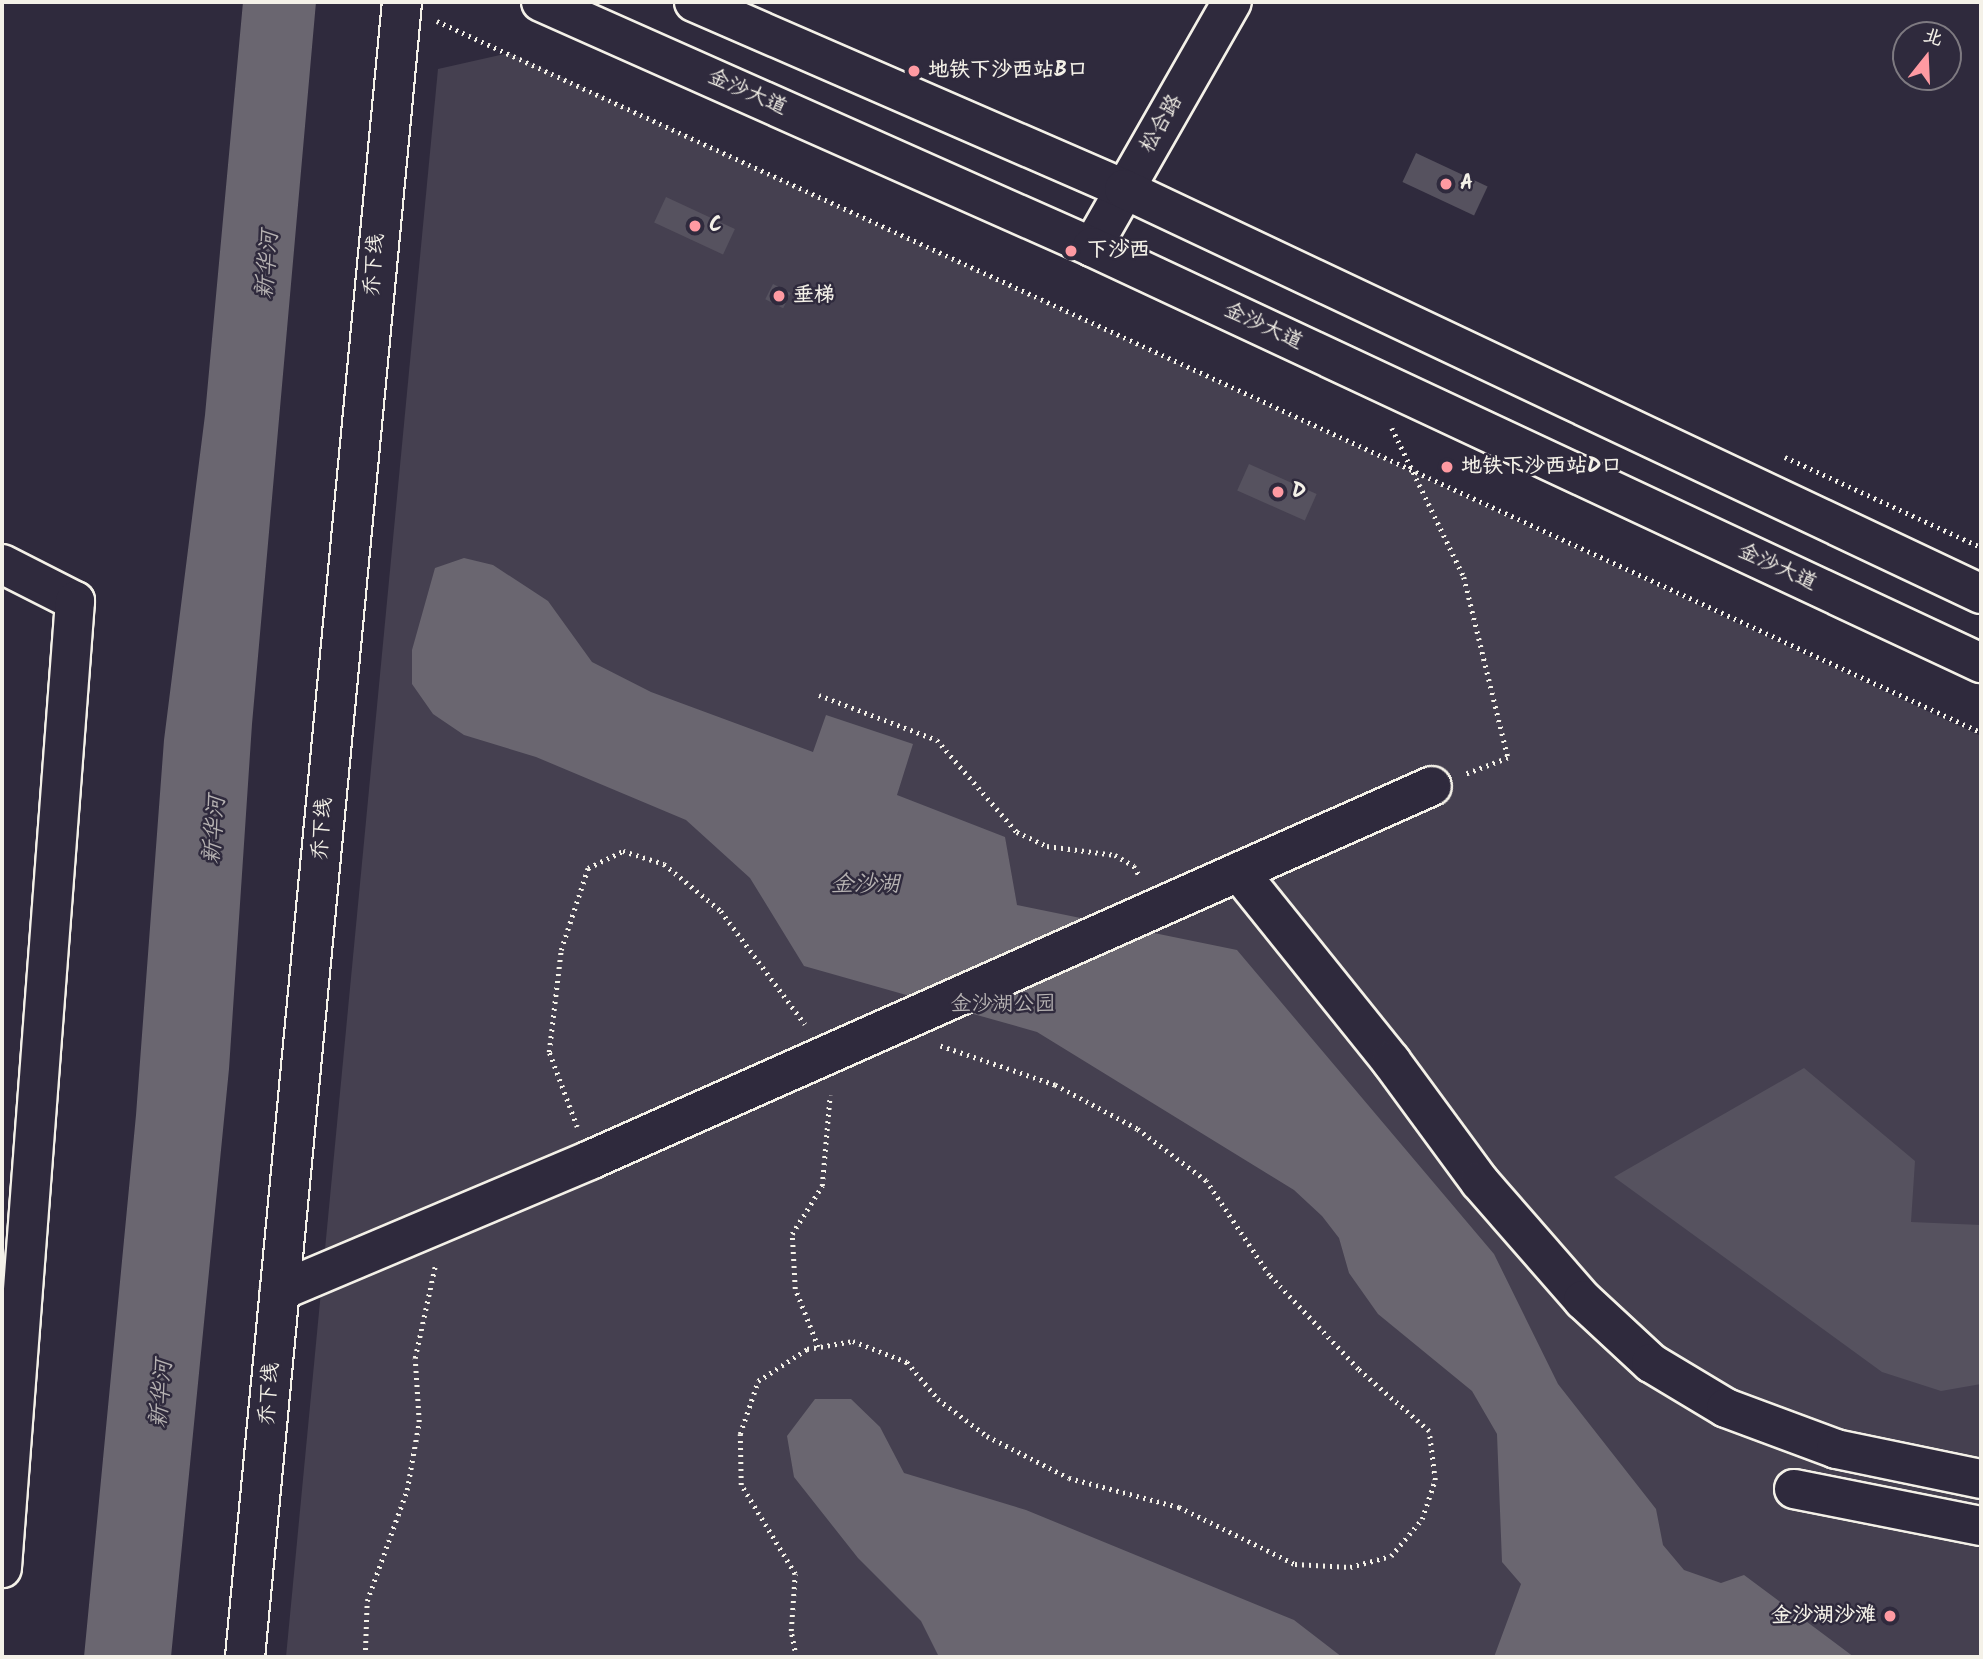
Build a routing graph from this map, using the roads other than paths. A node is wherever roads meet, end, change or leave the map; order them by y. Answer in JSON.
{"nodes":[{"id":1,"x":541,"y":2,"type":"edge"},
{"id":2,"x":694,"y":2,"type":"edge"},
{"id":3,"x":1232,"y":2,"type":"edge"},
{"id":4,"x":401,"y":3,"type":"edge"},
{"id":5,"x":1124,"y":189,"type":"junction"},
{"id":6,"x":1092,"y":247,"type":"junction"},
{"id":7,"x":2,"y":564,"type":"edge"},
{"id":8,"x":1981,"y":594,"type":"edge"},
{"id":9,"x":1981,"y":663,"type":"edge"},
{"id":10,"x":1432,"y":786,"type":"road end"},
{"id":11,"x":1239,"y":872,"type":"junction"},
{"id":12,"x":280,"y":1291,"type":"junction"},
{"id":13,"x":1981,"y":1479,"type":"edge"},
{"id":14,"x":1794,"y":1489,"type":"dead end"},
{"id":15,"x":1981,"y":1526,"type":"edge"},
{"id":16,"x":2,"y":1568,"type":"edge"},
{"id":17,"x":245,"y":1657,"type":"edge"}],
"edges":[{"from":1,"to":6,"type":"main road","name":"金沙大道"},
{"from":2,"to":5,"type":"main road"},
{"from":3,"to":5,"type":"main road","name":"松合路"},
{"from":4,"to":12,"type":"main road","name":"乔下线"},
{"from":5,"to":6,"type":"main road","name":"松合路"},
{"from":5,"to":8,"type":"main road"},
{"from":6,"to":9,"type":"main road","name":"金沙大道"},
{"from":7,"to":16,"type":"main road"},
{"from":10,"to":11,"type":"main road"},
{"from":11,"to":12,"type":"main road"},
{"from":11,"to":13,"type":"main road"},
{"from":12,"to":17,"type":"main road","name":"乔下线"},
{"from":14,"to":15,"type":"main road"}]}
